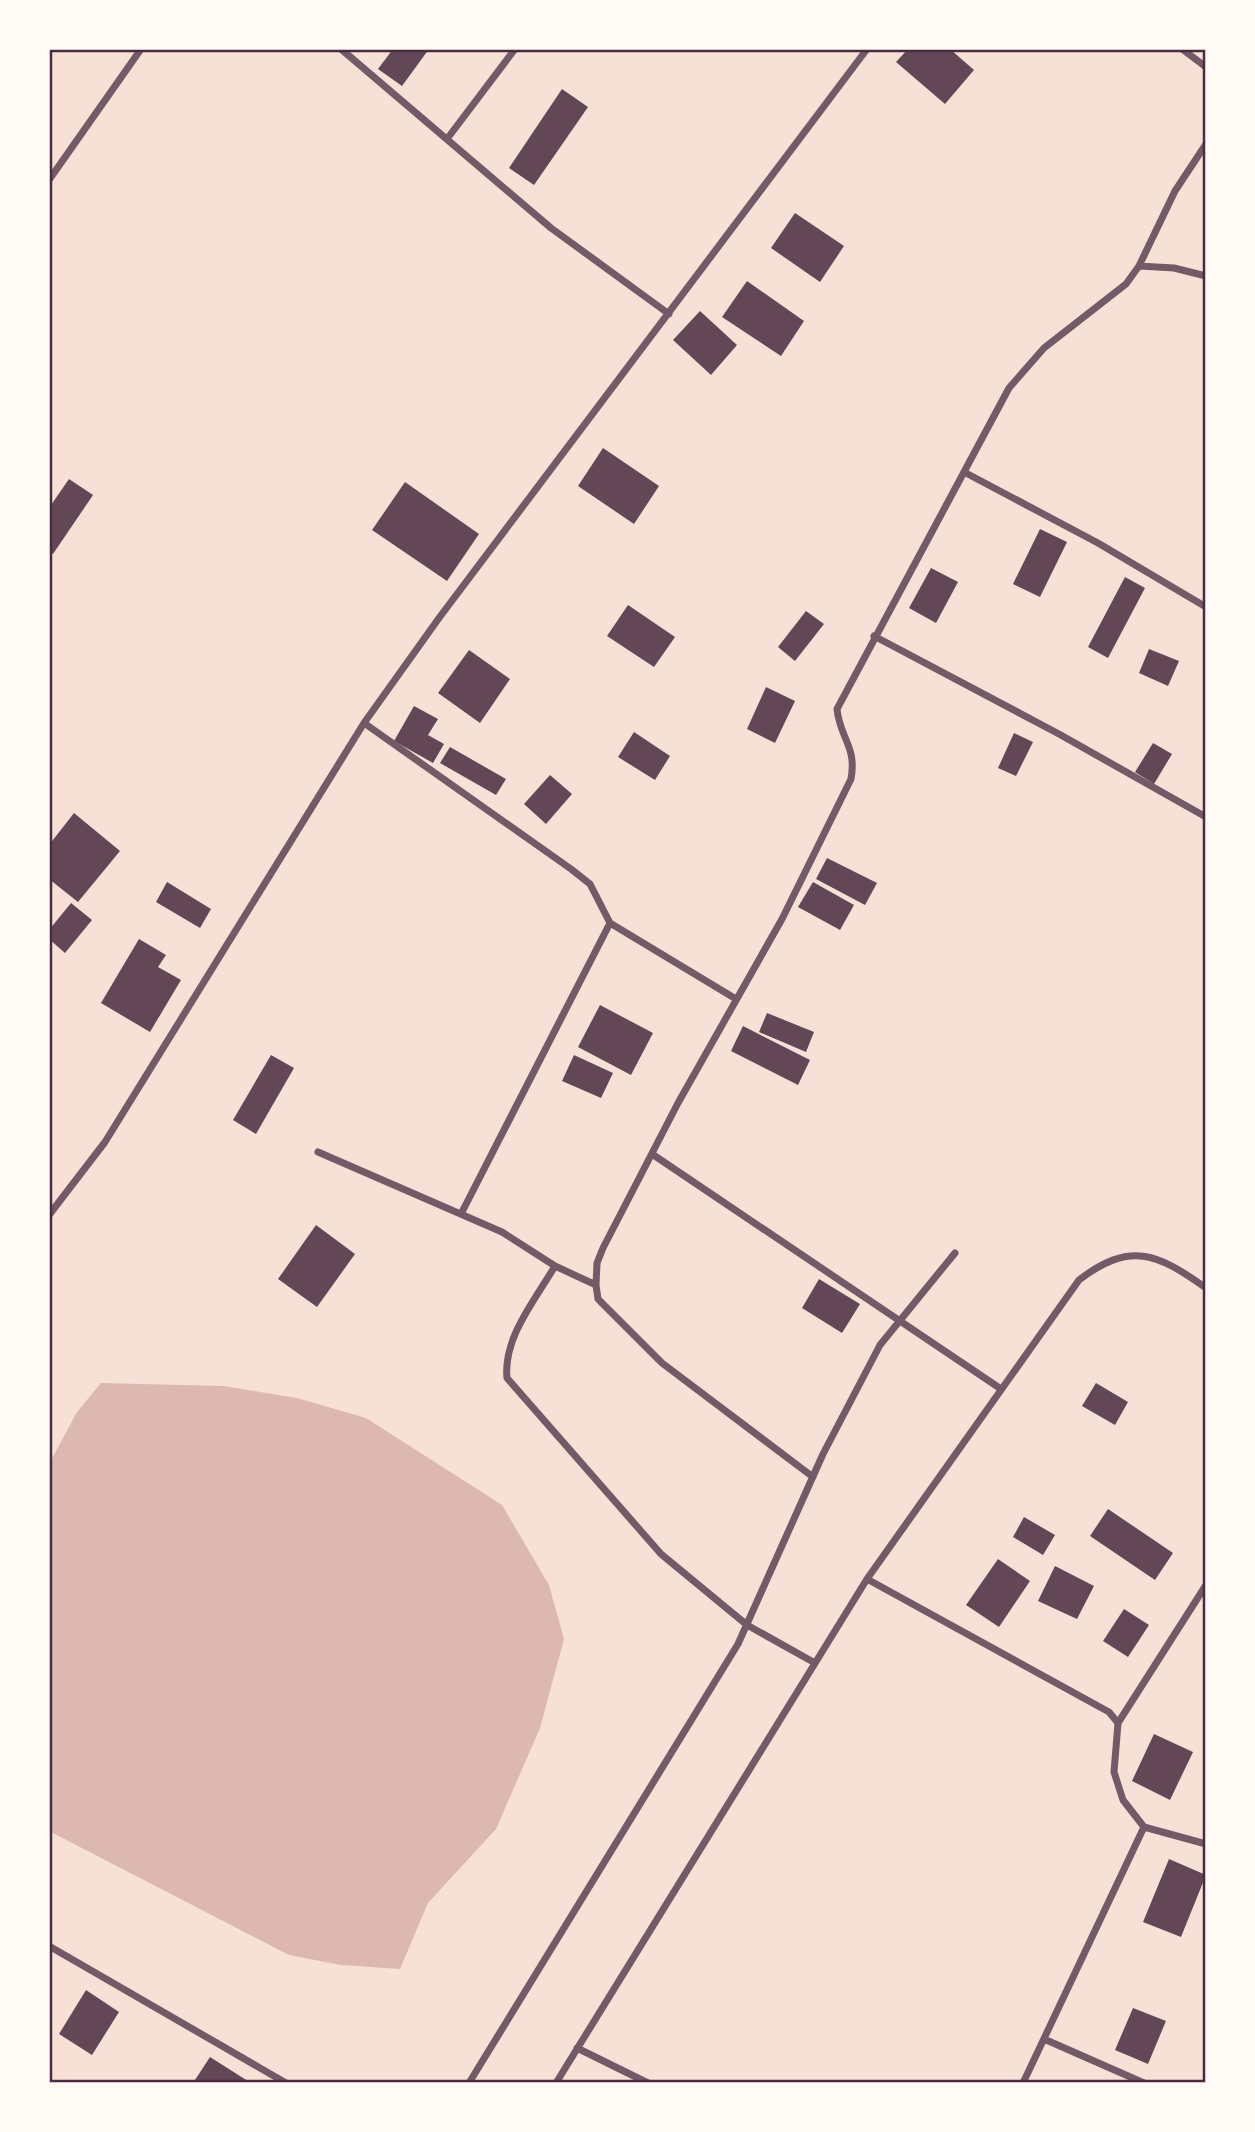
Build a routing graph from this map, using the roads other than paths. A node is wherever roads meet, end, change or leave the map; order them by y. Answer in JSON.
{"nodes":[{"id":1,"x":141,"y":49,"type":"edge"},
{"id":2,"x":341,"y":49,"type":"edge"},
{"id":3,"x":515,"y":49,"type":"edge"},
{"id":4,"x":867,"y":49,"type":"edge"},
{"id":5,"x":1182,"y":49,"type":"edge"},
{"id":6,"x":1206,"y":67,"type":"edge"},
{"id":7,"x":447,"y":139,"type":"junction"},
{"id":8,"x":1206,"y":144,"type":"edge"},
{"id":9,"x":49,"y":180,"type":"edge"},
{"id":10,"x":1139,"y":266,"type":"junction"},
{"id":11,"x":1206,"y":276,"type":"edge"},
{"id":12,"x":669,"y":314,"type":"junction"},
{"id":13,"x":964,"y":472,"type":"junction"},
{"id":14,"x":1206,"y":607,"type":"edge"},
{"id":15,"x":874,"y":636,"type":"junction"},
{"id":16,"x":364,"y":723,"type":"junction"},
{"id":17,"x":1206,"y":817,"type":"edge"},
{"id":18,"x":610,"y":923,"type":"junction"},
{"id":19,"x":736,"y":999,"type":"junction"},
{"id":20,"x":318,"y":1152,"type":"dead end"},
{"id":21,"x":652,"y":1154,"type":"junction"},
{"id":22,"x":461,"y":1214,"type":"junction"},
{"id":23,"x":49,"y":1215,"type":"edge"},
{"id":24,"x":955,"y":1253,"type":"dead end"},
{"id":25,"x":555,"y":1266,"type":"junction"},
{"id":26,"x":596,"y":1285,"type":"junction"},
{"id":27,"x":1206,"y":1288,"type":"edge"},
{"id":28,"x":901,"y":1319,"type":"junction"},
{"id":29,"x":1001,"y":1389,"type":"junction"},
{"id":30,"x":813,"y":1477,"type":"junction"},
{"id":31,"x":867,"y":1579,"type":"junction"},
{"id":32,"x":1206,"y":1585,"type":"edge"},
{"id":33,"x":747,"y":1625,"type":"junction"},
{"id":34,"x":815,"y":1664,"type":"junction"},
{"id":35,"x":1118,"y":1724,"type":"junction"},
{"id":36,"x":1144,"y":1827,"type":"junction"},
{"id":37,"x":1206,"y":1844,"type":"edge"},
{"id":38,"x":49,"y":1946,"type":"edge"},
{"id":39,"x":1044,"y":2039,"type":"junction"},
{"id":40,"x":577,"y":2048,"type":"junction"},
{"id":41,"x":286,"y":2083,"type":"edge"},
{"id":42,"x":469,"y":2083,"type":"edge"},
{"id":43,"x":556,"y":2083,"type":"edge"},
{"id":44,"x":648,"y":2083,"type":"edge"},
{"id":45,"x":1023,"y":2083,"type":"edge"},
{"id":46,"x":1144,"y":2083,"type":"edge"}],
"edges":[{"from":1,"to":9,"type":"street"},
{"from":2,"to":7,"type":"street"},
{"from":3,"to":7,"type":"street"},
{"from":4,"to":12,"type":"street"},
{"from":5,"to":6,"type":"street"},
{"from":7,"to":12,"type":"street"},
{"from":8,"to":10,"type":"street"},
{"from":10,"to":11,"type":"street"},
{"from":10,"to":13,"type":"street"},
{"from":12,"to":16,"type":"street"},
{"from":13,"to":14,"type":"street"},
{"from":13,"to":15,"type":"street"},
{"from":15,"to":17,"type":"street"},
{"from":15,"to":19,"type":"street"},
{"from":16,"to":18,"type":"street"},
{"from":16,"to":23,"type":"street"},
{"from":18,"to":19,"type":"street"},
{"from":18,"to":22,"type":"street"},
{"from":19,"to":21,"type":"street"},
{"from":20,"to":22,"type":"street"},
{"from":21,"to":26,"type":"street"},
{"from":21,"to":28,"type":"street"},
{"from":22,"to":25,"type":"street"},
{"from":24,"to":28,"type":"street"},
{"from":25,"to":26,"type":"street"},
{"from":25,"to":33,"type":"street"},
{"from":26,"to":30,"type":"street"},
{"from":27,"to":29,"type":"street"},
{"from":28,"to":29,"type":"street"},
{"from":28,"to":30,"type":"street"},
{"from":29,"to":31,"type":"street"},
{"from":30,"to":33,"type":"street"},
{"from":31,"to":34,"type":"street"},
{"from":31,"to":35,"type":"street"},
{"from":32,"to":35,"type":"street"},
{"from":33,"to":34,"type":"street"},
{"from":33,"to":42,"type":"street"},
{"from":34,"to":40,"type":"street"},
{"from":35,"to":36,"type":"street"},
{"from":36,"to":37,"type":"street"},
{"from":36,"to":39,"type":"street"},
{"from":38,"to":41,"type":"street"},
{"from":39,"to":45,"type":"street"},
{"from":39,"to":46,"type":"street"},
{"from":40,"to":43,"type":"street"},
{"from":40,"to":44,"type":"street"}]}
